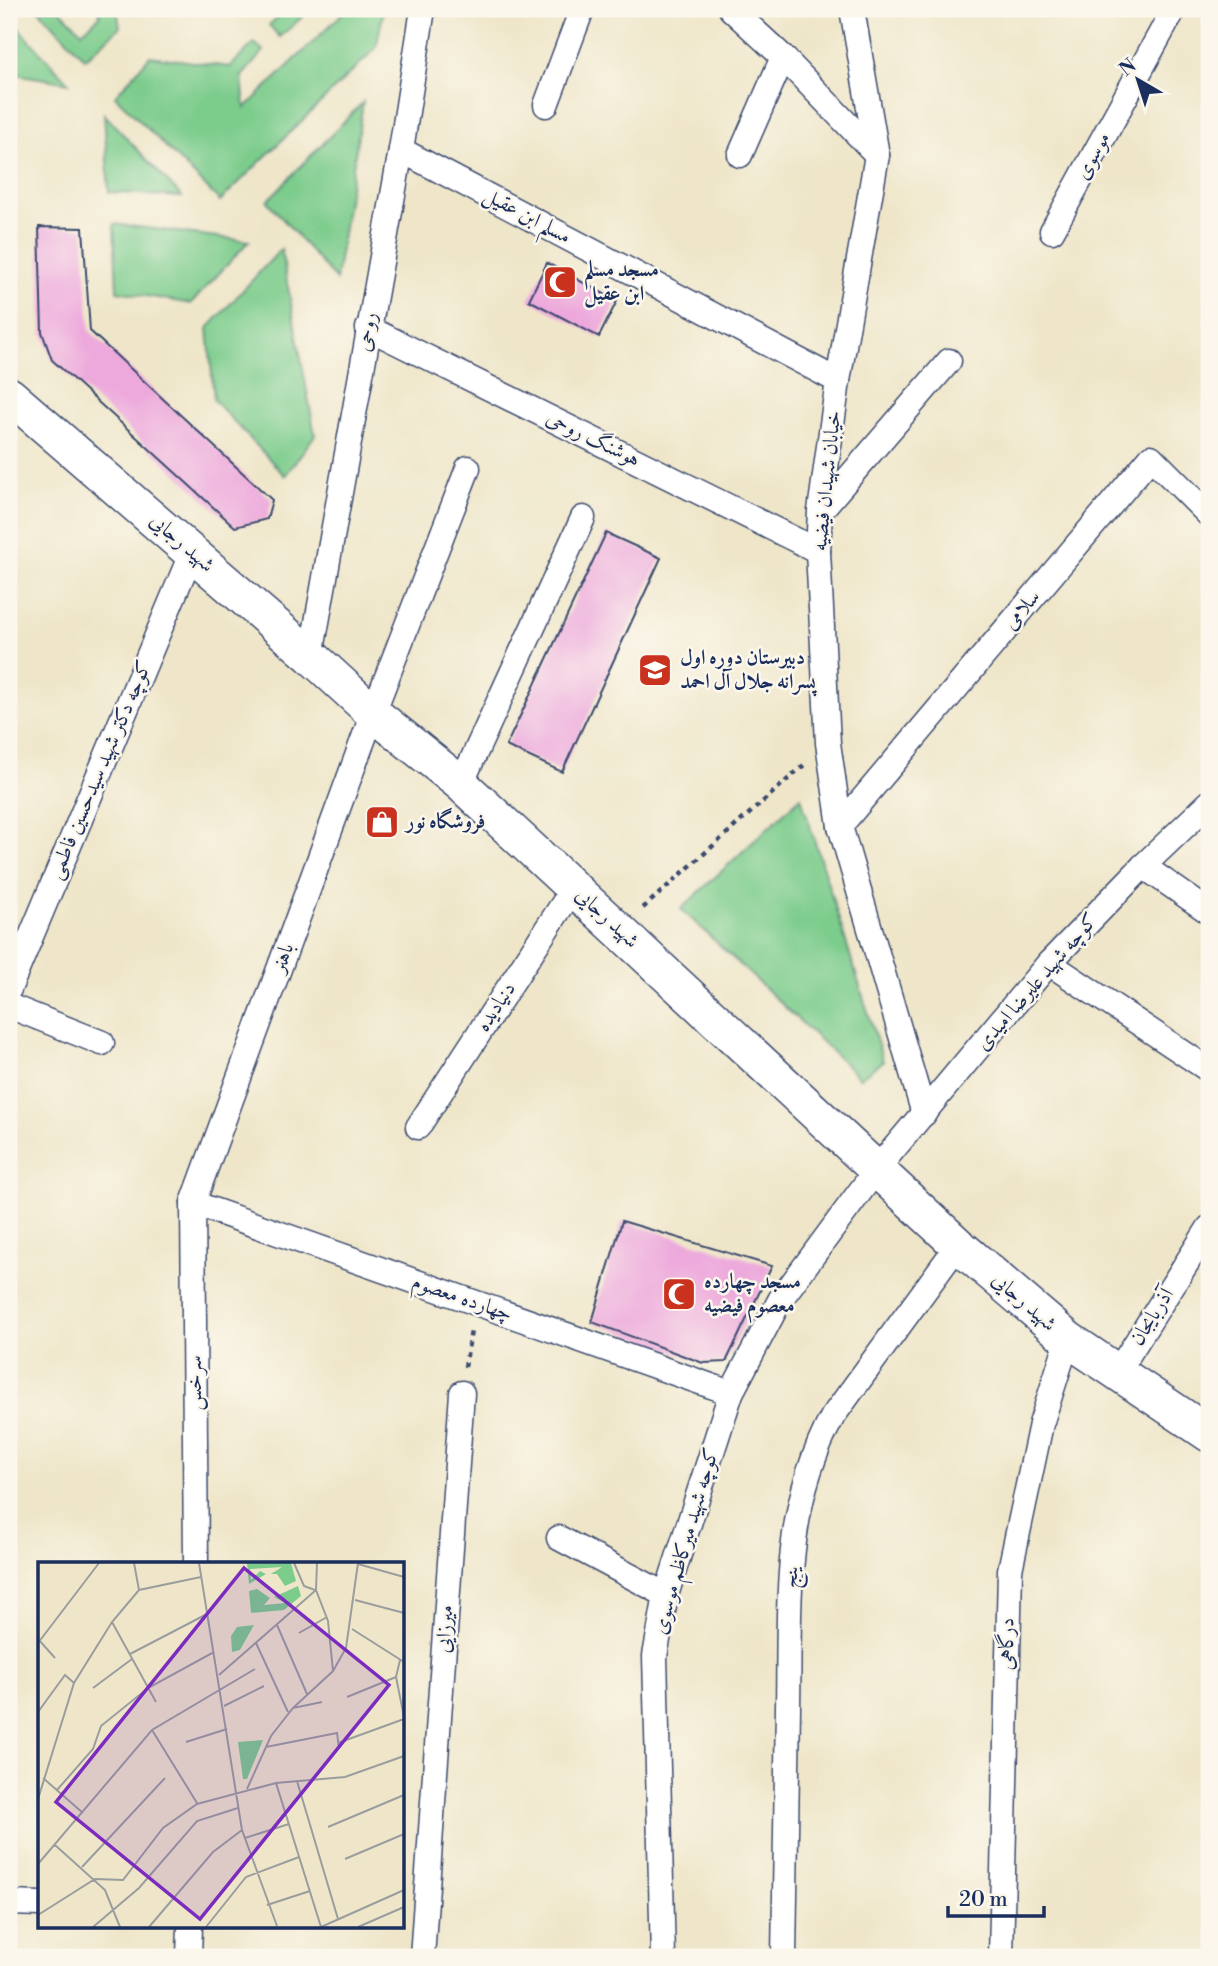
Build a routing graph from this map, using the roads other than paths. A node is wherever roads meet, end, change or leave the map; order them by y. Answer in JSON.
{"nodes":[{"id":1,"x":423,"y":9,"type":"edge"},
{"id":2,"x":582,"y":9,"type":"edge"},
{"id":3,"x":731,"y":9,"type":"edge"},
{"id":4,"x":852,"y":9,"type":"edge"},
{"id":5,"x":1174,"y":9,"type":"edge"},
{"id":6,"x":783,"y":57,"type":"junction"},
{"id":7,"x":546,"y":105,"type":"dead end"},
{"id":8,"x":401,"y":150,"type":"junction"},
{"id":9,"x":740,"y":155,"type":"dead end"},
{"id":10,"x":877,"y":155,"type":"junction"},
{"id":11,"x":1052,"y":230,"type":"dead end"},
{"id":12,"x":368,"y":328,"type":"junction"},
{"id":13,"x":949,"y":360,"type":"dead end"},
{"id":14,"x":838,"y":381,"type":"junction"},
{"id":15,"x":9,"y":395,"type":"edge"},
{"id":16,"x":468,"y":468,"type":"dead end"},
{"id":17,"x":1205,"y":501,"type":"edge"},
{"id":18,"x":820,"y":511,"type":"junction"},
{"id":19,"x":583,"y":518,"type":"dead end"},
{"id":20,"x":818,"y":551,"type":"junction"},
{"id":21,"x":192,"y":552,"type":"junction"},
{"id":22,"x":311,"y":656,"type":"junction"},
{"id":23,"x":373,"y":713,"type":"junction"},
{"id":24,"x":461,"y":784,"type":"junction"},
{"id":25,"x":1209,"y":803,"type":"edge"},
{"id":26,"x":840,"y":825,"type":"junction"},
{"id":27,"x":1143,"y":866,"type":"junction"},
{"id":28,"x":574,"y":887,"type":"junction"},
{"id":29,"x":1209,"y":912,"type":"edge"},
{"id":30,"x":1049,"y":963,"type":"junction"},
{"id":31,"x":9,"y":989,"type":"edge"},
{"id":32,"x":9,"y":1006,"type":"edge"},
{"id":33,"x":102,"y":1043,"type":"dead end"},
{"id":34,"x":1209,"y":1070,"type":"edge"},
{"id":35,"x":924,"y":1114,"type":"junction"},
{"id":36,"x":418,"y":1126,"type":"dead end"},
{"id":37,"x":876,"y":1170,"type":"junction"},
{"id":38,"x":193,"y":1203,"type":"junction"},
{"id":39,"x":1209,"y":1228,"type":"edge"},
{"id":40,"x":958,"y":1245,"type":"junction"},
{"id":41,"x":1068,"y":1339,"type":"junction"},
{"id":42,"x":1118,"y":1371,"type":"junction"},
{"id":43,"x":731,"y":1393,"type":"junction"},
{"id":44,"x":462,"y":1394,"type":"road end"},
{"id":45,"x":1209,"y":1434,"type":"edge"},
{"id":46,"x":559,"y":1538,"type":"dead end"},
{"id":47,"x":196,"y":1562,"type":"edge"},
{"id":48,"x":666,"y":1595,"type":"junction"},
{"id":49,"x":9,"y":1903,"type":"edge"},
{"id":50,"x":38,"y":1904,"type":"edge"},
{"id":51,"x":190,"y":1927,"type":"edge"},
{"id":52,"x":188,"y":1957,"type":"edge"},
{"id":53,"x":422,"y":1957,"type":"edge"},
{"id":54,"x":663,"y":1957,"type":"edge"},
{"id":55,"x":784,"y":1957,"type":"edge"},
{"id":56,"x":1001,"y":1957,"type":"edge"}],
"edges":[{"from":1,"to":8,"type":"street","name":"روحی"},
{"from":2,"to":7,"type":"street"},
{"from":3,"to":6,"type":"street"},
{"from":4,"to":10,"type":"street","name":"خیابان شهیدان فیضیه"},
{"from":5,"to":11,"type":"street","name":"موسوی"},
{"from":6,"to":9,"type":"street"},
{"from":6,"to":10,"type":"street"},
{"from":8,"to":12,"type":"street","name":"روحی"},
{"from":8,"to":14,"type":"street","name":"مسلم ابن عقیل"},
{"from":10,"to":14,"type":"street","name":"خیابان شهیدان فیضیه"},
{"from":12,"to":20,"type":"street","name":"هوشنگ روحی"},
{"from":12,"to":22,"type":"street","name":"روحی"},
{"from":13,"to":18,"type":"street"},
{"from":14,"to":18,"type":"street","name":"خیابان شهیدان فیضیه"},
{"from":15,"to":21,"type":"street","name":"شهید رجایی"},
{"from":16,"to":23,"type":"street","name":"باهنر"},
{"from":17,"to":26,"type":"street","name":"سلامی"},
{"from":18,"to":20,"type":"street","name":"خیابان شهیدان فیضیه"},
{"from":19,"to":24,"type":"street"},
{"from":20,"to":26,"type":"street","name":"خیابان شهیدان فیضیه"},
{"from":21,"to":22,"type":"street","name":"شهید رجایی"},
{"from":21,"to":31,"type":"street","name":"کوچه دکتر شهید سیدحسین فاطمی"},
{"from":22,"to":23,"type":"street","name":"شهید رجایی"},
{"from":23,"to":24,"type":"street","name":"شهید رجایی"},
{"from":23,"to":38,"type":"street","name":"باهنر"},
{"from":24,"to":28,"type":"street","name":"شهید رجایی"},
{"from":25,"to":27,"type":"street","name":"کوچه شهید علیرضا امیدی"},
{"from":26,"to":35,"type":"street","name":"خیابان شهیدان فیضیه"},
{"from":27,"to":29,"type":"street"},
{"from":27,"to":30,"type":"street","name":"کوچه شهید علیرضا امیدی"},
{"from":28,"to":36,"type":"street","name":"دنیادیده"},
{"from":28,"to":37,"type":"street","name":"شهید رجایی"},
{"from":30,"to":34,"type":"street"},
{"from":30,"to":35,"type":"street","name":"کوچه شهید علیرضا امیدی"},
{"from":32,"to":33,"type":"street"},
{"from":35,"to":37,"type":"street","name":"کوچه شهید علیرضا امیدی"},
{"from":37,"to":40,"type":"street","name":"شهید رجایی"},
{"from":37,"to":43,"type":"street","name":"کوچه شهید میرکاظم موسوی"},
{"from":38,"to":43,"type":"street","name":"چهارده معصوم"},
{"from":38,"to":47,"type":"street","name":"سرخس"},
{"from":39,"to":42,"type":"street","name":"آذربایجان"},
{"from":40,"to":41,"type":"street","name":"شهید رجایی"},
{"from":40,"to":55,"type":"street","name":"ینج"},
{"from":41,"to":42,"type":"street","name":"شهید رجایی"},
{"from":41,"to":56,"type":"street","name":"درگاهی"},
{"from":42,"to":45,"type":"street","name":"شهید رجایی"},
{"from":43,"to":48,"type":"street","name":"کوچه شهید میرکاظم موسوی"},
{"from":44,"to":53,"type":"street","name":"میرزایی"},
{"from":46,"to":48,"type":"street"},
{"from":48,"to":54,"type":"street","name":"کوچه شهید میرکاظم موسوی"},
{"from":49,"to":50,"type":"street"},
{"from":51,"to":52,"type":"street"}]}
